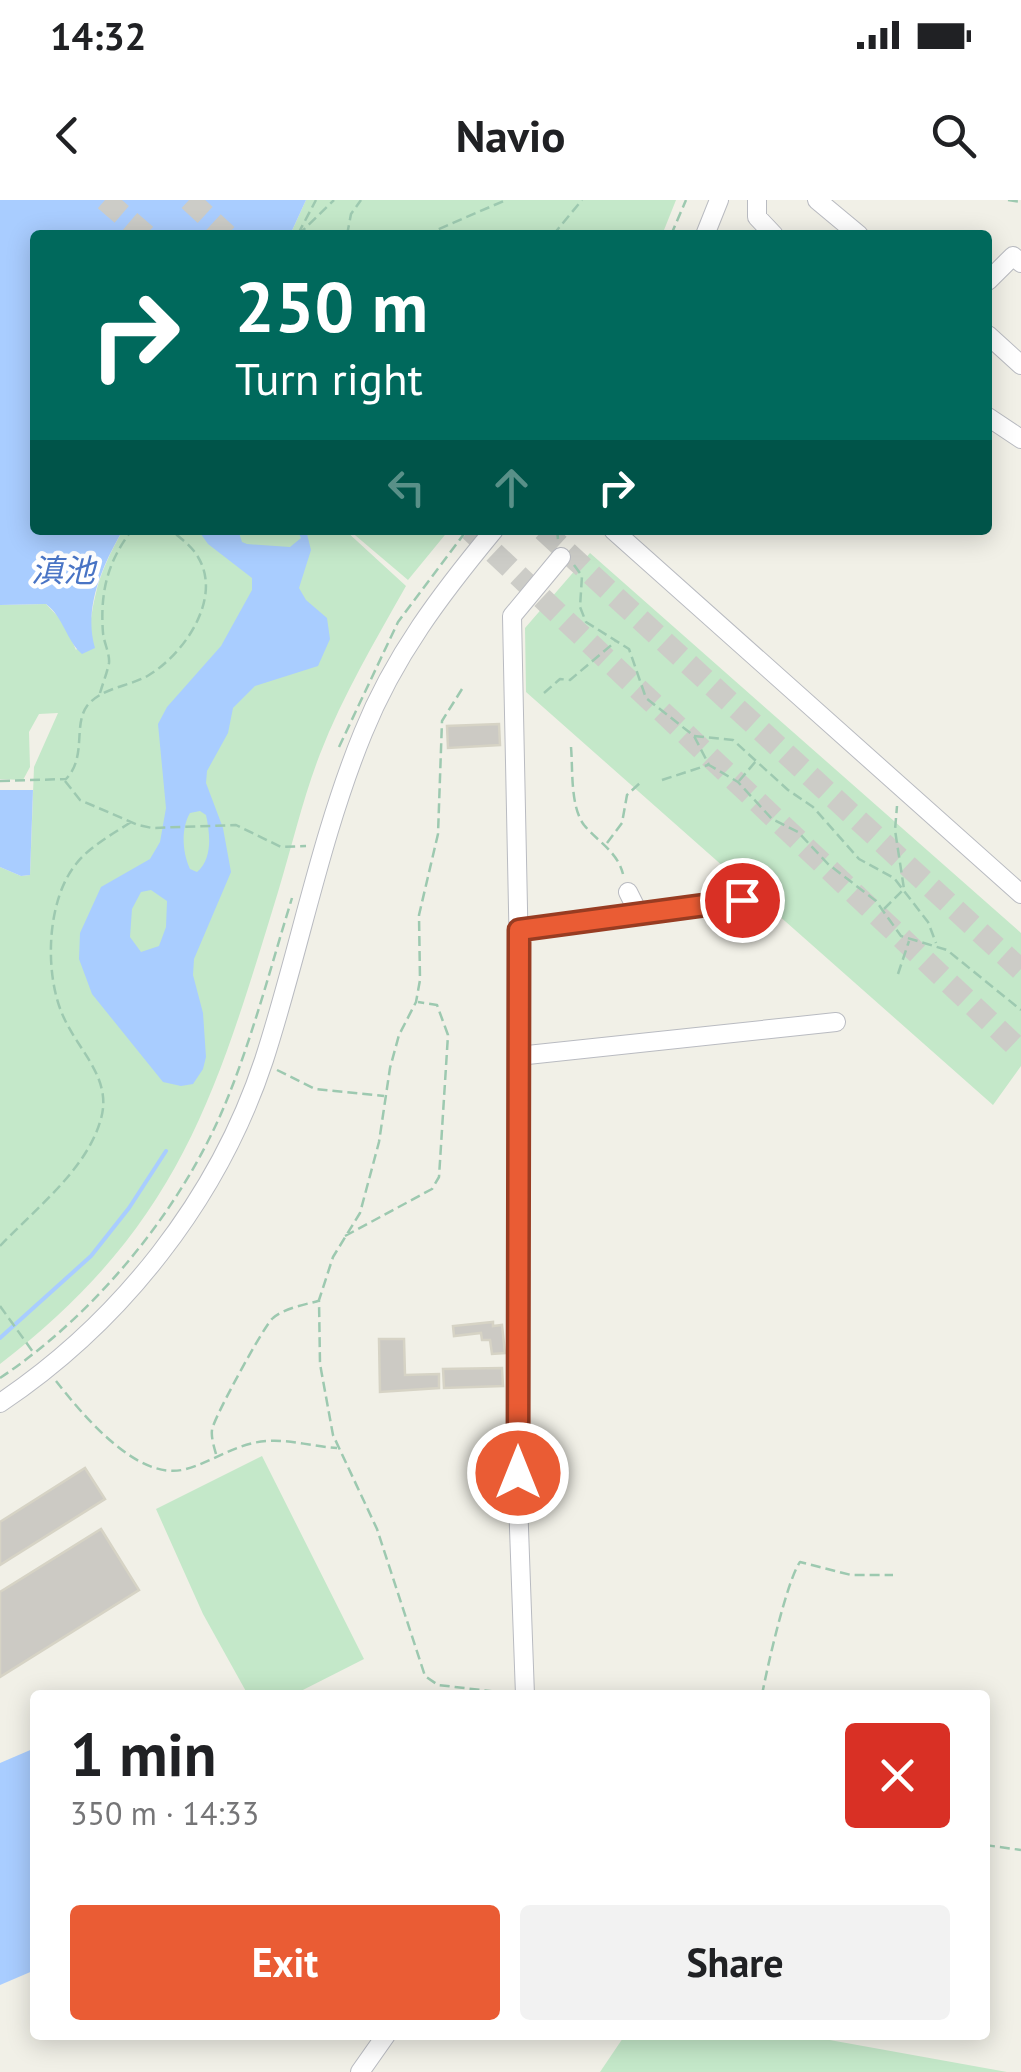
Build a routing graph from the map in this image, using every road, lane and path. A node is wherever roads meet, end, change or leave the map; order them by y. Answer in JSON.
{"nodes":[{"id":1,"x":316,"y":200,"type":"edge"},
{"id":2,"x":334,"y":200,"type":"edge"},
{"id":3,"x":361,"y":200,"type":"edge"},
{"id":4,"x":506,"y":200,"type":"edge"},
{"id":5,"x":582,"y":200,"type":"edge"},
{"id":6,"x":686,"y":200,"type":"edge"},
{"id":7,"x":719,"y":200,"type":"edge"},
{"id":8,"x":757,"y":200,"type":"edge"},
{"id":9,"x":816,"y":200,"type":"edge"},
{"id":10,"x":1008,"y":200,"type":"edge"},
{"id":11,"x":1021,"y":202,"type":"edge"},
{"id":12,"x":301,"y":230,"type":"edge"},
{"id":13,"x":303,"y":230,"type":"edge"},
{"id":14,"x":348,"y":230,"type":"edge"},
{"id":15,"x":437,"y":230,"type":"edge"},
{"id":16,"x":557,"y":230,"type":"edge"},
{"id":17,"x":673,"y":230,"type":"edge"},
{"id":18,"x":708,"y":230,"type":"edge"},
{"id":19,"x":769,"y":230,"type":"edge"},
{"id":20,"x":853,"y":230,"type":"edge"},
{"id":21,"x":1021,"y":263,"type":"edge"},
{"id":22,"x":992,"y":277,"type":"edge"},
{"id":23,"x":992,"y":339,"type":"edge"},
{"id":24,"x":1021,"y":365,"type":"edge"},
{"id":25,"x":992,"y":420,"type":"edge"},
{"id":26,"x":1021,"y":440,"type":"edge"},
{"id":27,"x":128,"y":535,"type":"edge"},
{"id":28,"x":175,"y":535,"type":"edge"},
{"id":29,"x":463,"y":535,"type":"edge"},
{"id":30,"x":490,"y":535,"type":"edge"},
{"id":31,"x":619,"y":535,"type":"edge"},
{"id":32,"x":562,"y":557,"type":"joint"},
{"id":33,"x":616,"y":641,"type":"junction"},
{"id":34,"x":462,"y":689,"type":"dead end"},
{"id":35,"x":544,"y":693,"type":"dead end"},
{"id":36,"x":99,"y":695,"type":"junction"},
{"id":37,"x":694,"y":736,"type":"junction"},
{"id":38,"x":571,"y":747,"type":"dead end"},
{"id":39,"x":338,"y":750,"type":"dead end"},
{"id":40,"x":756,"y":761,"type":"junction"},
{"id":41,"x":710,"y":765,"type":"junction"},
{"id":42,"x":64,"y":779,"type":"junction"},
{"id":43,"x":662,"y":780,"type":"dead end"},
{"id":44,"x":0,"y":781,"type":"edge"},
{"id":45,"x":641,"y":782,"type":"dead end"},
{"id":46,"x":738,"y":782,"type":"junction"},
{"id":47,"x":905,"y":792,"type":"junction"},
{"id":48,"x":131,"y":822,"type":"junction"},
{"id":49,"x":606,"y":845,"type":"junction"},
{"id":50,"x":308,"y":846,"type":"dead end"},
{"id":51,"x":296,"y":884,"type":"dead end"},
{"id":52,"x":904,"y":890,"type":"junction"},
{"id":53,"x":628,"y":892,"type":"joint"},
{"id":54,"x":1021,"y":894,"type":"edge"},
{"id":55,"x":742,"y":900,"type":"dead end"},
{"id":56,"x":882,"y":910,"type":"junction"},
{"id":57,"x":639,"y":914,"type":"junction"},
{"id":58,"x":519,"y":930,"type":"junction"},
{"id":59,"x":909,"y":940,"type":"junction"},
{"id":60,"x":937,"y":944,"type":"junction"},
{"id":61,"x":898,"y":974,"type":"dead end"},
{"id":62,"x":416,"y":1002,"type":"junction"},
{"id":63,"x":1021,"y":1010,"type":"edge"},
{"id":64,"x":836,"y":1022,"type":"dead end"},
{"id":65,"x":518,"y":1056,"type":"junction"},
{"id":66,"x":263,"y":1063,"type":"junction"},
{"id":67,"x":386,"y":1096,"type":"junction"},
{"id":68,"x":344,"y":1236,"type":"junction"},
{"id":69,"x":0,"y":1246,"type":"edge"},
{"id":70,"x":319,"y":1300,"type":"junction"},
{"id":71,"x":0,"y":1306,"type":"edge"},
{"id":72,"x":32,"y":1352,"type":"junction"},
{"id":73,"x":46,"y":1368,"type":"junction"},
{"id":74,"x":0,"y":1378,"type":"edge"},
{"id":75,"x":0,"y":1403,"type":"edge"},
{"id":76,"x":338,"y":1448,"type":"junction"},
{"id":77,"x":216,"y":1455,"type":"junction"},
{"id":78,"x":893,"y":1575,"type":"dead end"},
{"id":79,"x":481,"y":1690,"type":"edge"},
{"id":80,"x":524,"y":1690,"type":"edge"},
{"id":81,"x":763,"y":1690,"type":"edge"},
{"id":82,"x":990,"y":1846,"type":"edge"},
{"id":83,"x":1021,"y":1850,"type":"edge"},
{"id":84,"x":382,"y":2040,"type":"edge"},
{"id":85,"x":360,"y":2072,"type":"edge"}],
"edges":[{"from":1,"to":12,"type":"path"},
{"from":2,"to":13,"type":"path"},
{"from":3,"to":14,"type":"path"},
{"from":4,"to":15,"type":"path"},
{"from":5,"to":16,"type":"path"},
{"from":6,"to":17,"type":"path"},
{"from":7,"to":18,"type":"street"},
{"from":8,"to":19,"type":"street"},
{"from":9,"to":20,"type":"street"},
{"from":10,"to":11,"type":"path"},
{"from":21,"to":22,"type":"street"},
{"from":23,"to":24,"type":"street"},
{"from":25,"to":26,"type":"street"},
{"from":27,"to":36,"type":"path"},
{"from":28,"to":36,"type":"path"},
{"from":29,"to":39,"type":"path"},
{"from":30,"to":66,"type":"street"},
{"from":31,"to":47,"type":"street"},
{"from":32,"to":33,"type":"path"},
{"from":32,"to":58,"type":"street"},
{"from":33,"to":35,"type":"path"},
{"from":33,"to":37,"type":"path"},
{"from":34,"to":62,"type":"path"},
{"from":36,"to":42,"type":"path"},
{"from":37,"to":40,"type":"path"},
{"from":37,"to":41,"type":"path"},
{"from":38,"to":49,"type":"path"},
{"from":40,"to":46,"type":"path"},
{"from":40,"to":52,"type":"path"},
{"from":41,"to":43,"type":"path"},
{"from":41,"to":46,"type":"path"},
{"from":42,"to":44,"type":"path"},
{"from":42,"to":48,"type":"path"},
{"from":45,"to":49,"type":"path"},
{"from":46,"to":56,"type":"path"},
{"from":47,"to":52,"type":"path"},
{"from":47,"to":54,"type":"street"},
{"from":48,"to":50,"type":"path"},
{"from":48,"to":69,"type":"path"},
{"from":49,"to":53,"type":"path"},
{"from":51,"to":72,"type":"path"},
{"from":52,"to":56,"type":"path"},
{"from":52,"to":60,"type":"path"},
{"from":53,"to":57,"type":"street"},
{"from":55,"to":57,"type":"street"},
{"from":56,"to":59,"type":"path"},
{"from":57,"to":58,"type":"street"},
{"from":58,"to":65,"type":"street"},
{"from":59,"to":60,"type":"path"},
{"from":59,"to":61,"type":"path"},
{"from":60,"to":63,"type":"path"},
{"from":62,"to":67,"type":"path"},
{"from":62,"to":68,"type":"path"},
{"from":64,"to":65,"type":"street"},
{"from":65,"to":80,"type":"street"},
{"from":66,"to":67,"type":"path"},
{"from":66,"to":73,"type":"street"},
{"from":67,"to":68,"type":"path"},
{"from":68,"to":70,"type":"path"},
{"from":70,"to":76,"type":"path"},
{"from":70,"to":77,"type":"path"},
{"from":71,"to":72,"type":"path"},
{"from":72,"to":74,"type":"path"},
{"from":73,"to":75,"type":"street"},
{"from":73,"to":77,"type":"path"},
{"from":76,"to":77,"type":"path"},
{"from":76,"to":79,"type":"path"},
{"from":78,"to":81,"type":"path"},
{"from":82,"to":83,"type":"path"},
{"from":84,"to":85,"type":"street"}]}
